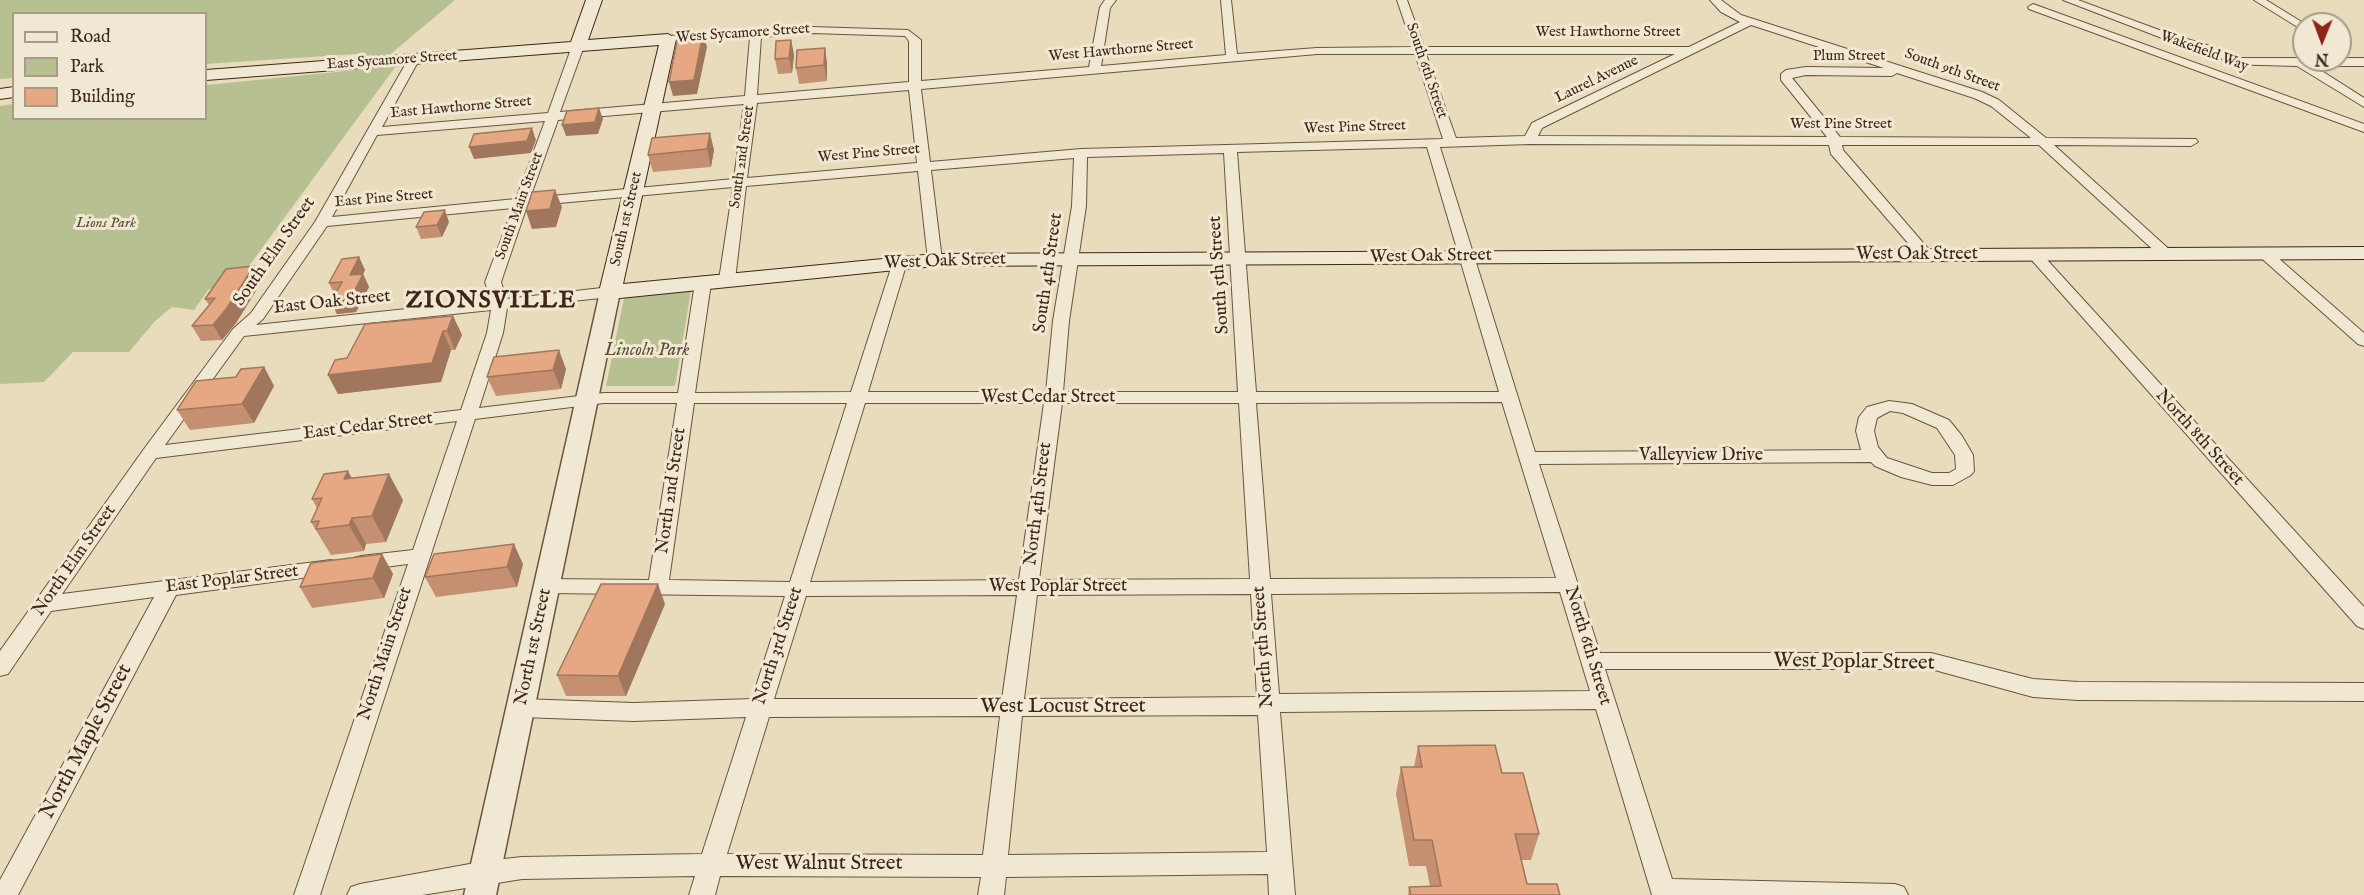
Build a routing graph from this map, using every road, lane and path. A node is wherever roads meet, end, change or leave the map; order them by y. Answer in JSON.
{"nodes":[{"id":1,"x":594,"y":0,"type":"edge"},
{"id":2,"x":1111,"y":0,"type":"edge"},
{"id":3,"x":1226,"y":0,"type":"edge"},
{"id":4,"x":1402,"y":0,"type":"edge"},
{"id":5,"x":1715,"y":0,"type":"edge"},
{"id":6,"x":2259,"y":0,"type":"edge"},
{"id":7,"x":2072,"y":1,"type":"edge"},
{"id":8,"x":2033,"y":7,"type":"dead end"},
{"id":9,"x":1750,"y":21,"type":"junction"},
{"id":10,"x":2292,"y":21,"type":"edge"},
{"id":11,"x":756,"y":33,"type":"junction"},
{"id":12,"x":668,"y":39,"type":"junction"},
{"id":13,"x":578,"y":46,"type":"junction"},
{"id":14,"x":1419,"y":50,"type":"junction"},
{"id":15,"x":1694,"y":50,"type":"junction"},
{"id":16,"x":1232,"y":58,"type":"junction"},
{"id":17,"x":413,"y":60,"type":"junction"},
{"id":18,"x":2238,"y":62,"type":"junction"},
{"id":19,"x":2292,"y":62,"type":"edge"},
{"id":20,"x":2201,"y":68,"type":"junction"},
{"id":21,"x":1095,"y":69,"type":"junction"},
{"id":22,"x":1908,"y":72,"type":"junction"},
{"id":23,"x":2315,"y":72,"type":"edge"},
{"id":24,"x":207,"y":75,"type":"edge"},
{"id":25,"x":915,"y":86,"type":"junction"},
{"id":26,"x":751,"y":100,"type":"junction"},
{"id":27,"x":2364,"y":103,"type":"edge"},
{"id":28,"x":652,"y":108,"type":"junction"},
{"id":29,"x":552,"y":117,"type":"junction"},
{"id":30,"x":2364,"y":128,"type":"edge"},
{"id":31,"x":372,"y":132,"type":"junction"},
{"id":32,"x":1530,"y":141,"type":"junction"},
{"id":33,"x":1432,"y":142,"type":"junction"},
{"id":34,"x":1451,"y":142,"type":"junction"},
{"id":35,"x":1836,"y":142,"type":"junction"},
{"id":36,"x":2042,"y":142,"type":"junction"},
{"id":37,"x":2191,"y":142,"type":"dead end"},
{"id":38,"x":1230,"y":148,"type":"junction"},
{"id":39,"x":1081,"y":153,"type":"junction"},
{"id":40,"x":923,"y":166,"type":"junction"},
{"id":41,"x":740,"y":182,"type":"junction"},
{"id":42,"x":633,"y":192,"type":"junction"},
{"id":43,"x":522,"y":203,"type":"junction"},
{"id":44,"x":322,"y":222,"type":"junction"},
{"id":45,"x":2264,"y":253,"type":"junction"},
{"id":46,"x":2364,"y":253,"type":"edge"},
{"id":47,"x":2034,"y":254,"type":"junction"},
{"id":48,"x":2166,"y":254,"type":"junction"},
{"id":49,"x":1926,"y":255,"type":"junction"},
{"id":50,"x":1468,"y":256,"type":"junction"},
{"id":51,"x":1069,"y":259,"type":"junction"},
{"id":52,"x":1238,"y":259,"type":"junction"},
{"id":53,"x":935,"y":260,"type":"junction"},
{"id":54,"x":900,"y":262,"type":"junction"},
{"id":55,"x":727,"y":280,"type":"junction"},
{"id":56,"x":703,"y":283,"type":"junction"},
{"id":57,"x":610,"y":292,"type":"junction"},
{"id":58,"x":500,"y":304,"type":"junction"},
{"id":59,"x":239,"y":333,"type":"junction"},
{"id":60,"x":2364,"y":341,"type":"edge"},
{"id":61,"x":686,"y":397,"type":"junction"},
{"id":62,"x":1509,"y":397,"type":"junction"},
{"id":63,"x":858,"y":398,"type":"junction"},
{"id":64,"x":1053,"y":398,"type":"junction"},
{"id":65,"x":1248,"y":398,"type":"junction"},
{"id":66,"x":587,"y":400,"type":"junction"},
{"id":67,"x":468,"y":415,"type":"junction"},
{"id":68,"x":150,"y":453,"type":"junction"},
{"id":69,"x":1875,"y":456,"type":"junction"},
{"id":70,"x":1528,"y":458,"type":"junction"},
{"id":71,"x":419,"y":556,"type":"junction"},
{"id":72,"x":1260,"y":585,"type":"junction"},
{"id":73,"x":1568,"y":585,"type":"junction"},
{"id":74,"x":547,"y":586,"type":"junction"},
{"id":75,"x":658,"y":586,"type":"junction"},
{"id":76,"x":169,"y":588,"type":"junction"},
{"id":77,"x":797,"y":588,"type":"junction"},
{"id":78,"x":1028,"y":588,"type":"junction"},
{"id":79,"x":46,"y":604,"type":"junction"},
{"id":80,"x":2364,"y":621,"type":"edge"},
{"id":81,"x":1592,"y":661,"type":"junction"},
{"id":82,"x":0,"y":668,"type":"edge"},
{"id":83,"x":2364,"y":692,"type":"edge"},
{"id":84,"x":1604,"y":700,"type":"junction"},
{"id":85,"x":1268,"y":704,"type":"junction"},
{"id":86,"x":521,"y":708,"type":"junction"},
{"id":87,"x":759,"y":708,"type":"junction"},
{"id":88,"x":1012,"y":708,"type":"junction"},
{"id":89,"x":1280,"y":863,"type":"junction"},
{"id":90,"x":712,"y":865,"type":"junction"},
{"id":91,"x":994,"y":866,"type":"junction"},
{"id":92,"x":483,"y":883,"type":"edge"},
{"id":93,"x":1664,"y":893,"type":"edge"},
{"id":94,"x":5,"y":895,"type":"edge"},
{"id":95,"x":307,"y":895,"type":"edge"},
{"id":96,"x":360,"y":895,"type":"edge"},
{"id":97,"x":702,"y":895,"type":"edge"},
{"id":98,"x":991,"y":895,"type":"edge"},
{"id":99,"x":1282,"y":895,"type":"edge"},
{"id":100,"x":1895,"y":895,"type":"edge"}],
"edges":[{"from":1,"to":13,"type":"main road","name":"South Main Street"},
{"from":2,"to":21,"type":"street"},
{"from":3,"to":16,"type":"street"},
{"from":4,"to":14,"type":"street","name":"South 6th Street"},
{"from":5,"to":9,"type":"street","name":"South 9th Street"},
{"from":6,"to":10,"type":"street"},
{"from":7,"to":18,"type":"street"},
{"from":8,"to":20,"type":"street","name":"Wakefield Way"},
{"from":9,"to":15,"type":"street","name":"Laurel Avenue"},
{"from":9,"to":22,"type":"street","name":"South 9th Street"},
{"from":11,"to":12,"type":"street","name":"West Sycamore Street"},
{"from":11,"to":25,"type":"street","name":"West Sycamore Street"},
{"from":11,"to":26,"type":"street","name":"South 2nd Street"},
{"from":12,"to":13,"type":"main road","name":"West Sycamore Street"},
{"from":12,"to":28,"type":"main road","name":"South 1st Street"},
{"from":13,"to":17,"type":"main road","name":"East Sycamore Street"},
{"from":13,"to":29,"type":"street","name":"South Main Street"},
{"from":14,"to":15,"type":"street","name":"West Hawthorne Street"},
{"from":14,"to":16,"type":"street","name":"West Hawthorne Street"},
{"from":14,"to":34,"type":"street","name":"South 6th Street"},
{"from":15,"to":32,"type":"street","name":"Laurel Avenue"},
{"from":16,"to":21,"type":"street","name":"West Hawthorne Street"},
{"from":17,"to":24,"type":"main road","name":"East Sycamore Street"},
{"from":17,"to":31,"type":"street","name":"South Elm Street"},
{"from":18,"to":19,"type":"street"},
{"from":18,"to":20,"type":"street"},
{"from":20,"to":30,"type":"street","name":"Wakefield Way"},
{"from":21,"to":25,"type":"street","name":"West Hawthorne Street"},
{"from":22,"to":35,"type":"street","name":"Plum Street"},
{"from":22,"to":36,"type":"street","name":"South 9th Street"},
{"from":23,"to":27,"type":"street"},
{"from":25,"to":26,"type":"street","name":"West Hawthorne Street"},
{"from":25,"to":40,"type":"street"},
{"from":26,"to":28,"type":"street","name":"West Hawthorne Street"},
{"from":26,"to":41,"type":"street","name":"South 2nd Street"},
{"from":28,"to":29,"type":"street","name":"West Hawthorne Street"},
{"from":28,"to":42,"type":"main road","name":"South 1st Street"},
{"from":29,"to":31,"type":"street","name":"East Hawthorne Street"},
{"from":29,"to":43,"type":"street","name":"South Main Street"},
{"from":31,"to":44,"type":"street","name":"South Elm Street"},
{"from":32,"to":34,"type":"street","name":"West Pine Street"},
{"from":32,"to":35,"type":"street","name":"West Pine Street"},
{"from":33,"to":34,"type":"street","name":"West Pine Street"},
{"from":33,"to":38,"type":"street","name":"West Pine Street"},
{"from":33,"to":50,"type":"street","name":"South 6th Street"},
{"from":35,"to":36,"type":"street","name":"West Pine Street"},
{"from":35,"to":49,"type":"street"},
{"from":36,"to":37,"type":"street","name":"West Pine Street"},
{"from":36,"to":48,"type":"street","name":"South 9th Street"},
{"from":38,"to":39,"type":"street","name":"West Pine Street"},
{"from":38,"to":52,"type":"street","name":"South 5th Street"},
{"from":39,"to":40,"type":"street","name":"West Pine Street"},
{"from":39,"to":51,"type":"street","name":"South 4th Street"},
{"from":40,"to":41,"type":"street","name":"West Pine Street"},
{"from":40,"to":53,"type":"street"},
{"from":41,"to":42,"type":"street","name":"West Pine Street"},
{"from":41,"to":55,"type":"street","name":"South 2nd Street"},
{"from":42,"to":43,"type":"street","name":"West Pine Street"},
{"from":42,"to":57,"type":"main road","name":"South 1st Street"},
{"from":43,"to":44,"type":"street","name":"East Pine Street"},
{"from":43,"to":58,"type":"street","name":"South Main Street"},
{"from":44,"to":59,"type":"street","name":"South Elm Street"},
{"from":45,"to":46,"type":"main road","name":"West Oak Street"},
{"from":45,"to":48,"type":"main road","name":"West Oak Street"},
{"from":45,"to":60,"type":"street"},
{"from":47,"to":48,"type":"main road","name":"West Oak Street"},
{"from":47,"to":49,"type":"main road","name":"West Oak Street"},
{"from":47,"to":80,"type":"street","name":"North 8th Street"},
{"from":49,"to":50,"type":"main road","name":"West Oak Street"},
{"from":50,"to":52,"type":"main road","name":"West Oak Street"},
{"from":50,"to":62,"type":"street","name":"South 6th Street"},
{"from":51,"to":52,"type":"main road","name":"West Oak Street"},
{"from":51,"to":53,"type":"main road","name":"West Oak Street"},
{"from":51,"to":64,"type":"street","name":"South 4th Street"},
{"from":52,"to":65,"type":"street","name":"South 5th Street"},
{"from":53,"to":54,"type":"main road","name":"West Oak Street"},
{"from":54,"to":55,"type":"main road","name":"West Oak Street"},
{"from":54,"to":63,"type":"street","name":"North 3rd Street"},
{"from":55,"to":56,"type":"main road","name":"West Oak Street"},
{"from":56,"to":57,"type":"main road","name":"West Oak Street"},
{"from":56,"to":61,"type":"street"},
{"from":57,"to":58,"type":"street","name":"West Oak Street"},
{"from":57,"to":66,"type":"street","name":"South 1st Street"},
{"from":58,"to":59,"type":"street","name":"East Oak Street"},
{"from":58,"to":67,"type":"street","name":"South Main Street"},
{"from":59,"to":68,"type":"street","name":"South Elm Street"},
{"from":61,"to":63,"type":"street","name":"West Cedar Street"},
{"from":61,"to":66,"type":"street","name":"West Cedar Street"},
{"from":61,"to":75,"type":"street","name":"North 2nd Street"},
{"from":62,"to":65,"type":"street","name":"West Cedar Street"},
{"from":62,"to":70,"type":"street","name":"North 6th Street"},
{"from":63,"to":64,"type":"street","name":"West Cedar Street"},
{"from":63,"to":77,"type":"street","name":"North 3rd Street"},
{"from":64,"to":65,"type":"street","name":"West Cedar Street"},
{"from":64,"to":78,"type":"street","name":"North 4th Street"},
{"from":65,"to":72,"type":"street","name":"North 5th Street"},
{"from":66,"to":67,"type":"street","name":"East Cedar Street"},
{"from":66,"to":74,"type":"street","name":"North 1st Street"},
{"from":67,"to":68,"type":"street","name":"East Cedar Street"},
{"from":67,"to":71,"type":"street","name":"North Main Street"},
{"from":68,"to":79,"type":"street","name":"North Elm Street"},
{"from":69,"to":69,"type":"street","name":"Valleyview Drive"},
{"from":69,"to":70,"type":"street","name":"Valleyview Drive"},
{"from":70,"to":73,"type":"street","name":"North 6th Street"},
{"from":71,"to":76,"type":"street","name":"East Poplar Street"},
{"from":71,"to":95,"type":"street","name":"North Main Street"},
{"from":72,"to":73,"type":"street","name":"West Poplar Street"},
{"from":72,"to":78,"type":"street","name":"West Poplar Street"},
{"from":72,"to":85,"type":"street","name":"North 5th Street"},
{"from":73,"to":81,"type":"street","name":"North 6th Street"},
{"from":74,"to":75,"type":"street","name":"West Poplar Street"},
{"from":74,"to":86,"type":"street","name":"North 1st Street"},
{"from":75,"to":77,"type":"street","name":"West Poplar Street"},
{"from":76,"to":79,"type":"street","name":"East Poplar Street"},
{"from":76,"to":94,"type":"street","name":"North Maple Street"},
{"from":77,"to":78,"type":"street","name":"West Poplar Street"},
{"from":77,"to":87,"type":"street","name":"North 3rd Street"},
{"from":78,"to":88,"type":"street","name":"North 4th Street"},
{"from":79,"to":82,"type":"street","name":"North Elm Street"},
{"from":81,"to":83,"type":"street","name":"West Poplar Street"},
{"from":81,"to":84,"type":"street","name":"North 6th Street"},
{"from":84,"to":85,"type":"street","name":"West Locust Street"},
{"from":84,"to":93,"type":"street","name":"North 6th Street"},
{"from":85,"to":88,"type":"street","name":"West Locust Street"},
{"from":85,"to":89,"type":"street","name":"North 5th Street"},
{"from":86,"to":87,"type":"street","name":"West Locust Street"},
{"from":86,"to":92,"type":"street","name":"North 1st Street"},
{"from":87,"to":88,"type":"street","name":"West Locust Street"},
{"from":87,"to":90,"type":"street","name":"North 3rd Street"},
{"from":88,"to":91,"type":"street","name":"North 4th Street"},
{"from":89,"to":91,"type":"street","name":"West Walnut Street"},
{"from":89,"to":99,"type":"street","name":"North 5th Street"},
{"from":90,"to":91,"type":"street","name":"West Walnut Street"},
{"from":90,"to":92,"type":"street","name":"West Walnut Street"},
{"from":90,"to":97,"type":"street","name":"North 3rd Street"},
{"from":91,"to":98,"type":"street","name":"North 4th Street"},
{"from":92,"to":96,"type":"street","name":"West Walnut Street"},
{"from":93,"to":100,"type":"street"}]}
